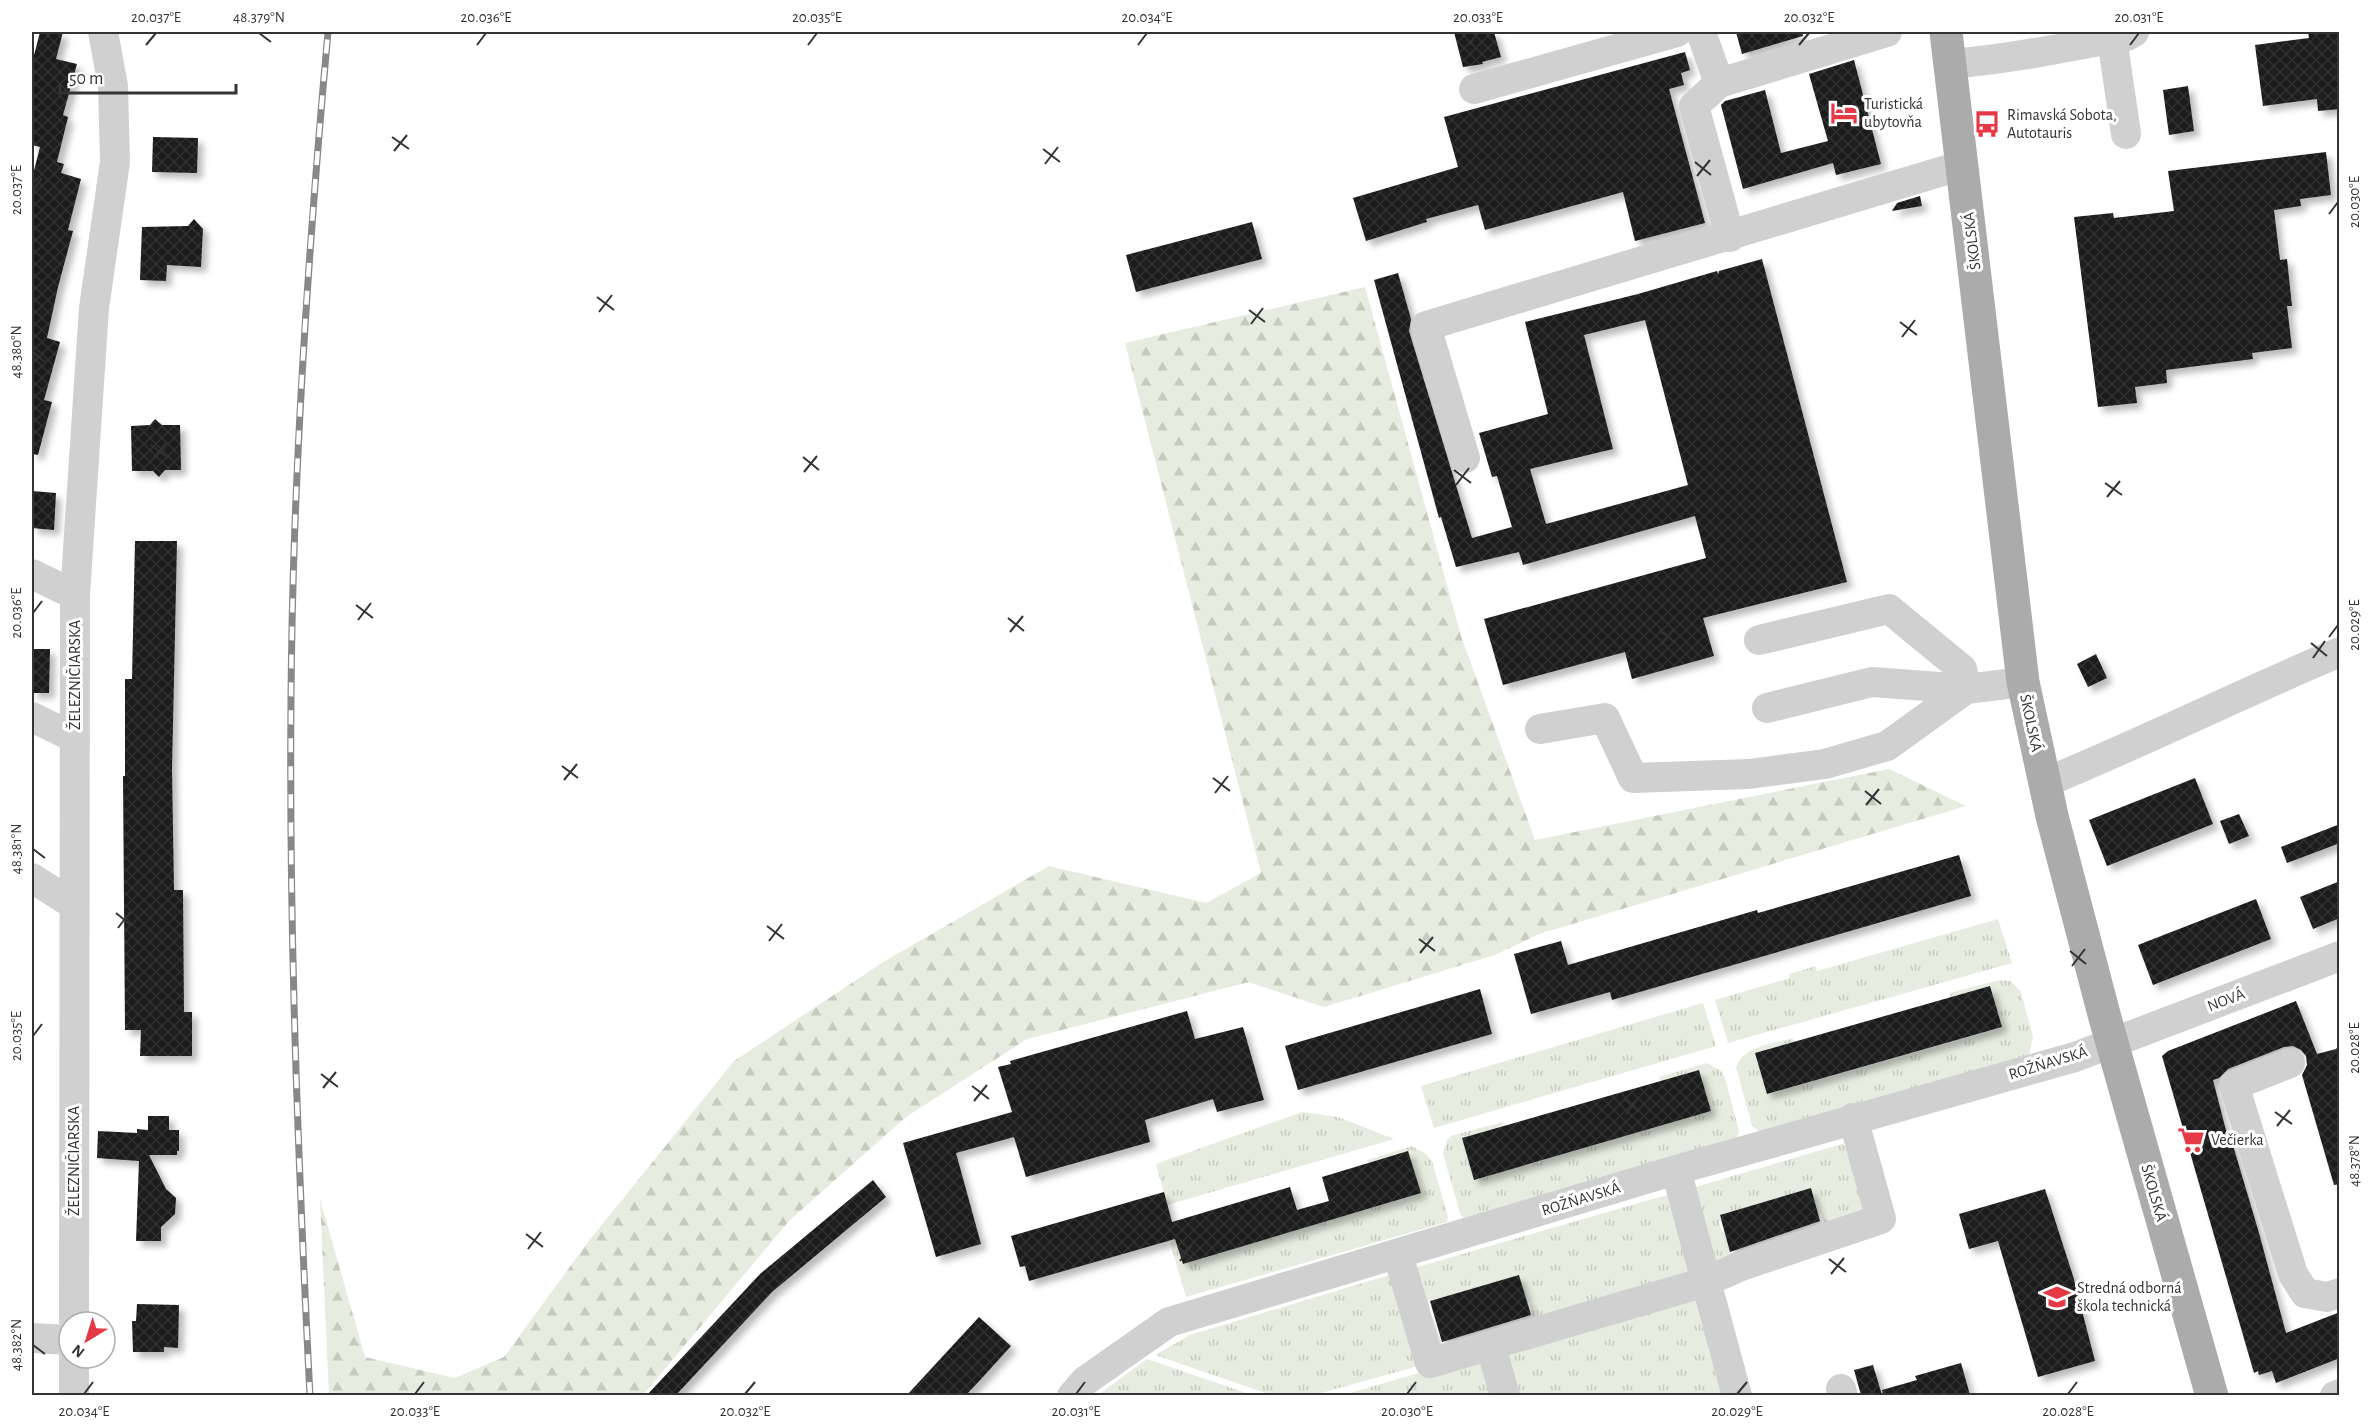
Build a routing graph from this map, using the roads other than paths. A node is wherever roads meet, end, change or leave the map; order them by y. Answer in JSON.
{"nodes":[{"id":1,"x":103,"y":32,"type":"edge"},
{"id":2,"x":1677,"y":32,"type":"edge"},
{"id":3,"x":1701,"y":32,"type":"edge"},
{"id":4,"x":1887,"y":32,"type":"edge"},
{"id":5,"x":1946,"y":32,"type":"edge"},
{"id":6,"x":2123,"y":35,"type":"edge"},
{"id":7,"x":2011,"y":44,"type":"edge"},
{"id":8,"x":1950,"y":64,"type":"junction"},
{"id":9,"x":1719,"y":83,"type":"junction"},
{"id":10,"x":1474,"y":89,"type":"dead end"},
{"id":11,"x":2126,"y":134,"type":"dead end"},
{"id":12,"x":1963,"y":165,"type":"junction"},
{"id":13,"x":1730,"y":237,"type":"junction"},
{"id":14,"x":1465,"y":458,"type":"dead end"},
{"id":15,"x":32,"y":574,"type":"edge"},
{"id":16,"x":75,"y":595,"type":"junction"},
{"id":17,"x":1759,"y":640,"type":"dead end"},
{"id":18,"x":2340,"y":652,"type":"edge"},
{"id":19,"x":2023,"y":682,"type":"junction"},
{"id":20,"x":1966,"y":689,"type":"junction"},
{"id":21,"x":1767,"y":708,"type":"dead end"},
{"id":22,"x":32,"y":717,"type":"edge"},
{"id":23,"x":1540,"y":729,"type":"dead end"},
{"id":24,"x":75,"y":738,"type":"junction"},
{"id":25,"x":2044,"y":783,"type":"junction"},
{"id":26,"x":32,"y":878,"type":"edge"},
{"id":27,"x":74,"y":905,"type":"junction"},
{"id":28,"x":2340,"y":956,"type":"edge"},
{"id":29,"x":2112,"y":1043,"type":"junction"},
{"id":30,"x":2290,"y":1063,"type":"dead end"},
{"id":31,"x":1853,"y":1118,"type":"junction"},
{"id":32,"x":1676,"y":1170,"type":"junction"},
{"id":33,"x":1398,"y":1255,"type":"junction"},
{"id":34,"x":1706,"y":1282,"type":"junction"},
{"id":35,"x":2340,"y":1293,"type":"edge"},
{"id":36,"x":74,"y":1310,"type":"edge"},
{"id":37,"x":32,"y":1338,"type":"edge"},
{"id":38,"x":57,"y":1339,"type":"edge"},
{"id":39,"x":1491,"y":1347,"type":"junction"},
{"id":40,"x":74,"y":1370,"type":"edge"},
{"id":41,"x":2340,"y":1394,"type":"edge"},
{"id":42,"x":74,"y":1395,"type":"edge"},
{"id":43,"x":1072,"y":1395,"type":"edge"},
{"id":44,"x":1505,"y":1395,"type":"edge"},
{"id":45,"x":1737,"y":1395,"type":"edge"},
{"id":46,"x":2212,"y":1395,"type":"edge"},
{"id":47,"x":2335,"y":1395,"type":"edge"}],
"edges":[{"from":1,"to":16,"type":"street","name":"ŽELEZNIČIARSKA"},
{"from":2,"to":10,"type":"street"},
{"from":3,"to":9,"type":"street"},
{"from":4,"to":9,"type":"street"},
{"from":5,"to":8,"type":"main road","name":"ŠKOLSKÁ"},
{"from":6,"to":7,"type":"street"},
{"from":6,"to":11,"type":"street"},
{"from":7,"to":8,"type":"street"},
{"from":8,"to":12,"type":"main road","name":"ŠKOLSKÁ"},
{"from":9,"to":13,"type":"street"},
{"from":12,"to":13,"type":"street"},
{"from":12,"to":19,"type":"main road","name":"ŠKOLSKÁ"},
{"from":13,"to":14,"type":"street"},
{"from":15,"to":16,"type":"street"},
{"from":16,"to":24,"type":"street","name":"ŽELEZNIČIARSKA"},
{"from":17,"to":20,"type":"street"},
{"from":18,"to":25,"type":"street"},
{"from":19,"to":20,"type":"street"},
{"from":19,"to":25,"type":"main road","name":"ŠKOLSKÁ"},
{"from":20,"to":21,"type":"street"},
{"from":20,"to":23,"type":"street"},
{"from":22,"to":24,"type":"street"},
{"from":24,"to":27,"type":"street","name":"ŽELEZNIČIARSKA"},
{"from":25,"to":29,"type":"main road","name":"ŠKOLSKÁ"},
{"from":26,"to":27,"type":"street"},
{"from":27,"to":36,"type":"street","name":"ŽELEZNIČIARSKA"},
{"from":28,"to":29,"type":"street","name":"NOVÁ"},
{"from":29,"to":31,"type":"street","name":"ROŽŇAVSKÁ"},
{"from":29,"to":46,"type":"main road","name":"ŠKOLSKÁ"},
{"from":30,"to":35,"type":"street"},
{"from":31,"to":32,"type":"street","name":"ROŽŇAVSKÁ"},
{"from":31,"to":34,"type":"street"},
{"from":32,"to":33,"type":"street","name":"ROŽŇAVSKÁ"},
{"from":32,"to":34,"type":"street"},
{"from":33,"to":39,"type":"street"},
{"from":33,"to":43,"type":"street","name":"ROŽŇAVSKÁ"},
{"from":34,"to":39,"type":"street"},
{"from":34,"to":45,"type":"street"},
{"from":37,"to":38,"type":"street"},
{"from":39,"to":44,"type":"street"},
{"from":40,"to":42,"type":"street"},
{"from":41,"to":47,"type":"street"}]}
